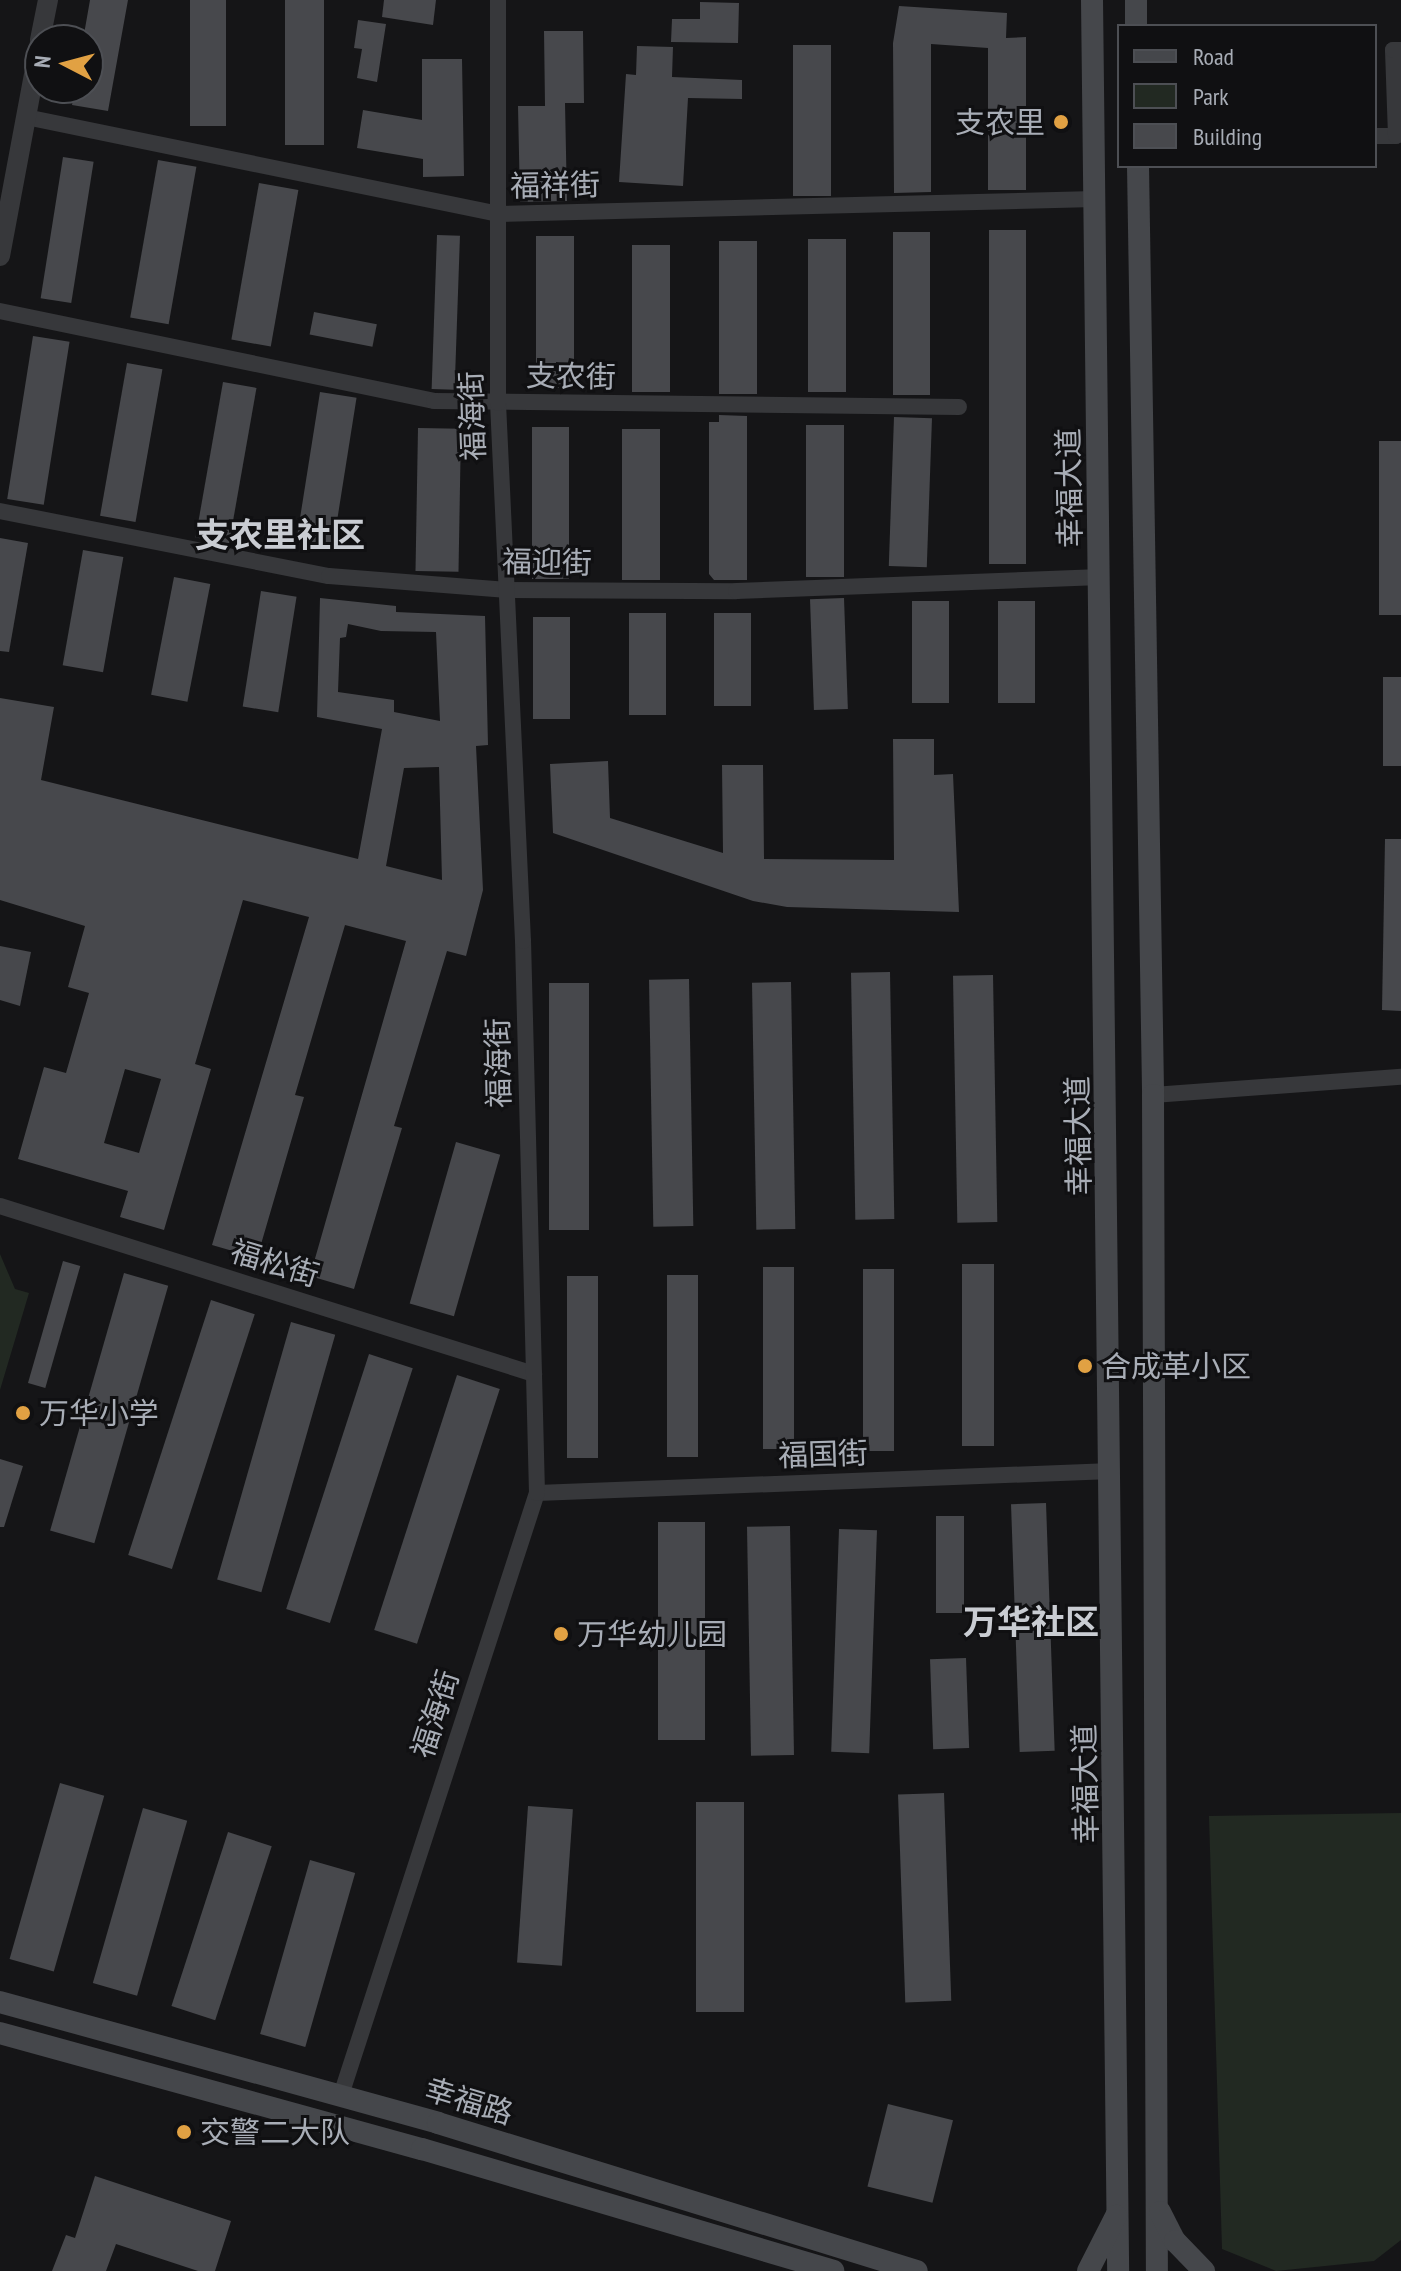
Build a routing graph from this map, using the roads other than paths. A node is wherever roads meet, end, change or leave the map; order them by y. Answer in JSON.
{"nodes":[{"id":1,"x":48,"y":0,"type":"edge"},
{"id":2,"x":498,"y":0,"type":"edge"},
{"id":3,"x":1092,"y":0,"type":"edge"},
{"id":4,"x":1136,"y":0,"type":"edge"},
{"id":5,"x":43,"y":24,"type":"edge"},
{"id":6,"x":1136,"y":24,"type":"edge"},
{"id":7,"x":1401,"y":50,"type":"edge"},
{"id":8,"x":28,"y":104,"type":"edge"},
{"id":9,"x":26,"y":117,"type":"junction"},
{"id":10,"x":1377,"y":136,"type":"edge"},
{"id":11,"x":1138,"y":168,"type":"edge"},
{"id":12,"x":1095,"y":199,"type":"junction"},
{"id":13,"x":498,"y":214,"type":"junction"},
{"id":14,"x":0,"y":256,"type":"edge"},
{"id":15,"x":0,"y":311,"type":"edge"},
{"id":16,"x":498,"y":403,"type":"junction"},
{"id":17,"x":959,"y":407,"type":"dead end"},
{"id":18,"x":0,"y":511,"type":"edge"},
{"id":19,"x":1101,"y":577,"type":"junction"},
{"id":20,"x":507,"y":590,"type":"junction"},
{"id":21,"x":1401,"y":1077,"type":"edge"},
{"id":22,"x":1153,"y":1095,"type":"junction"},
{"id":23,"x":0,"y":1206,"type":"edge"},
{"id":24,"x":534,"y":1374,"type":"junction"},
{"id":25,"x":1112,"y":1471,"type":"junction"},
{"id":26,"x":537,"y":1493,"type":"junction"},
{"id":27,"x":0,"y":2002,"type":"edge"},
{"id":28,"x":0,"y":2033,"type":"edge"},
{"id":29,"x":341,"y":2095,"type":"junction"},
{"id":30,"x":1157,"y":2205,"type":"junction"},
{"id":31,"x":1119,"y":2207,"type":"junction"},
{"id":32,"x":833,"y":2271,"type":"edge"},
{"id":33,"x":917,"y":2271,"type":"edge"},
{"id":34,"x":1088,"y":2271,"type":"edge"},
{"id":35,"x":1118,"y":2271,"type":"edge"},
{"id":36,"x":1157,"y":2271,"type":"edge"},
{"id":37,"x":1204,"y":2271,"type":"edge"}],
"edges":[{"from":1,"to":5,"type":"street"},
{"from":2,"to":13,"type":"street","name":"福海街"},
{"from":3,"to":12,"type":"main road","name":"幸福大道"},
{"from":4,"to":6,"type":"main road"},
{"from":7,"to":10,"type":"street"},
{"from":8,"to":9,"type":"street"},
{"from":9,"to":13,"type":"street","name":"福祥街"},
{"from":9,"to":14,"type":"street"},
{"from":11,"to":22,"type":"main road"},
{"from":12,"to":13,"type":"street","name":"福祥街"},
{"from":12,"to":19,"type":"main road","name":"幸福大道"},
{"from":13,"to":16,"type":"street","name":"福海街"},
{"from":15,"to":16,"type":"street","name":"支农街"},
{"from":16,"to":17,"type":"street","name":"支农街"},
{"from":16,"to":20,"type":"street","name":"福海街"},
{"from":18,"to":20,"type":"street","name":"福迎街"},
{"from":19,"to":20,"type":"street","name":"福迎街"},
{"from":19,"to":25,"type":"main road","name":"幸福大道"},
{"from":20,"to":24,"type":"street","name":"福海街"},
{"from":21,"to":22,"type":"street"},
{"from":22,"to":30,"type":"main road"},
{"from":23,"to":24,"type":"street","name":"福松街"},
{"from":24,"to":26,"type":"street","name":"福海街"},
{"from":25,"to":26,"type":"street","name":"福国街"},
{"from":25,"to":31,"type":"main road","name":"幸福大道"},
{"from":26,"to":29,"type":"street","name":"福海街"},
{"from":27,"to":29,"type":"main road","name":"幸福路"},
{"from":28,"to":32,"type":"main road","name":"幸福路"},
{"from":29,"to":33,"type":"main road","name":"幸福路"},
{"from":30,"to":36,"type":"main road"},
{"from":30,"to":37,"type":"main road"},
{"from":31,"to":34,"type":"main road"},
{"from":31,"to":35,"type":"main road","name":"幸福大道"}]}
